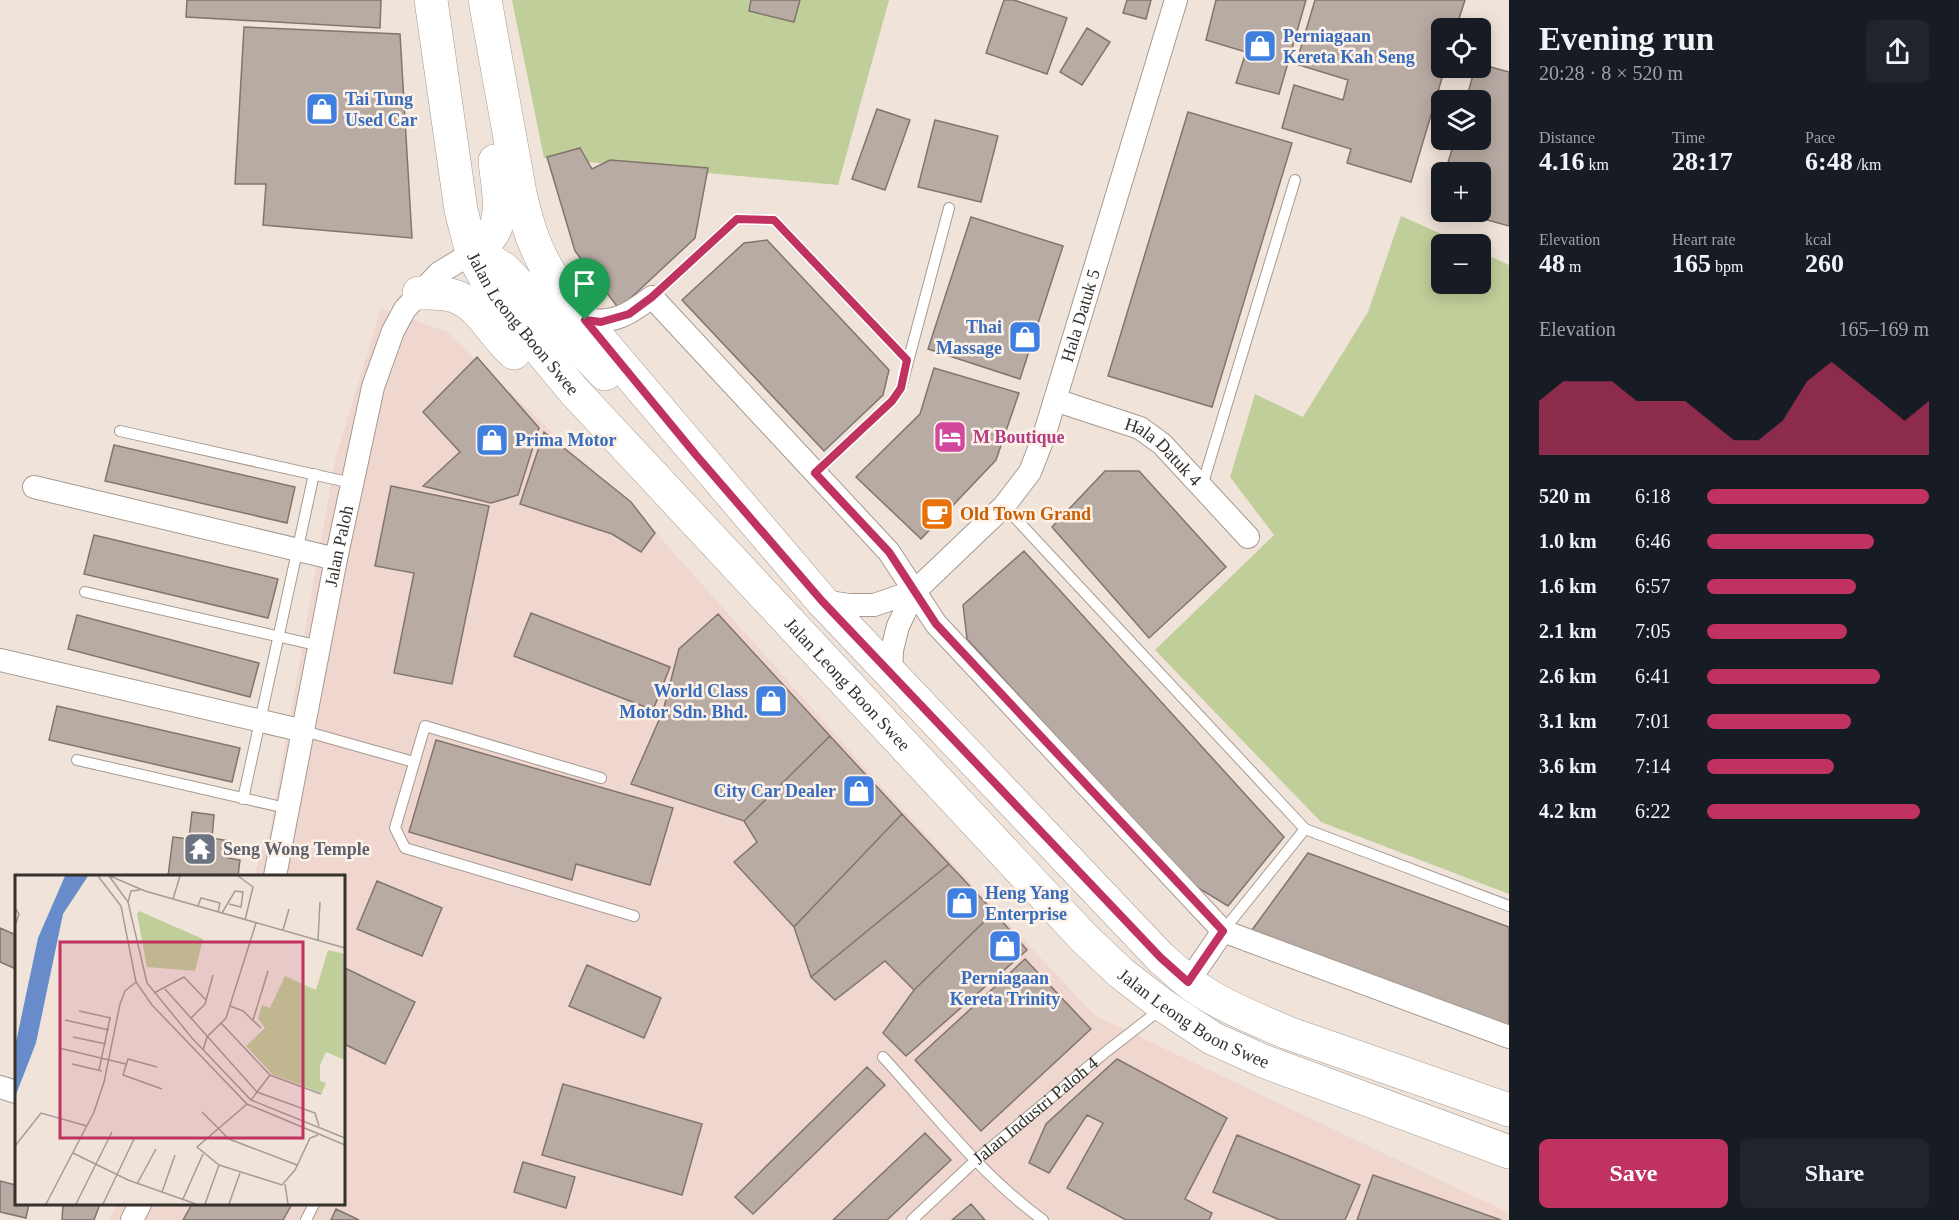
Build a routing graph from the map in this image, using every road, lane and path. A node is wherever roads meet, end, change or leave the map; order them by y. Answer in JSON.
{"nodes":[{"id":1,"x":431,"y":0,"type":"edge"},
{"id":2,"x":1176,"y":0,"type":"edge"},
{"id":3,"x":487,"y":6,"type":"edge"},
{"id":4,"x":1295,"y":180,"type":"dead end"},
{"id":5,"x":949,"y":208,"type":"dead end"},
{"id":6,"x":472,"y":253,"type":"junction"},
{"id":7,"x":419,"y":293,"type":"junction"},
{"id":8,"x":652,"y":297,"type":"junction"},
{"id":9,"x":585,"y":320,"type":"junction"},
{"id":10,"x":907,"y":360,"type":"junction"},
{"id":11,"x":574,"y":391,"type":"junction"},
{"id":12,"x":1055,"y":400,"type":"junction"},
{"id":13,"x":120,"y":430,"type":"dead end"},
{"id":14,"x":696,"y":455,"type":"junction"},
{"id":15,"x":815,"y":473,"type":"junction"},
{"id":16,"x":314,"y":474,"type":"junction"},
{"id":17,"x":352,"y":483,"type":"junction"},
{"id":18,"x":1202,"y":486,"type":"junction"},
{"id":19,"x":34,"y":487,"type":"dead end"},
{"id":20,"x":1004,"y":506,"type":"junction"},
{"id":21,"x":1248,"y":537,"type":"dead end"},
{"id":22,"x":298,"y":549,"type":"junction"},
{"id":23,"x":336,"y":559,"type":"junction"},
{"id":24,"x":915,"y":591,"type":"junction"},
{"id":25,"x":85,"y":592,"type":"dead end"},
{"id":26,"x":822,"y":601,"type":"junction"},
{"id":27,"x":278,"y":637,"type":"junction"},
{"id":28,"x":320,"y":646,"type":"junction"},
{"id":29,"x":0,"y":660,"type":"edge"},
{"id":30,"x":891,"y":674,"type":"junction"},
{"id":31,"x":260,"y":721,"type":"junction"},
{"id":32,"x":304,"y":731,"type":"junction"},
{"id":33,"x":77,"y":760,"type":"dead end"},
{"id":34,"x":414,"y":762,"type":"junction"},
{"id":35,"x":601,"y":778,"type":"dead end"},
{"id":36,"x":243,"y":799,"type":"junction"},
{"id":37,"x":290,"y":809,"type":"junction"},
{"id":38,"x":1305,"y":829,"type":"junction"},
{"id":39,"x":275,"y":875,"type":"edge"},
{"id":40,"x":1509,"y":906,"type":"edge"},
{"id":41,"x":634,"y":916,"type":"dead end"},
{"id":42,"x":1223,"y":931,"type":"junction"},
{"id":43,"x":1188,"y":982,"type":"junction"},
{"id":44,"x":1164,"y":1006,"type":"junction"},
{"id":45,"x":1509,"y":1037,"type":"edge"},
{"id":46,"x":883,"y":1057,"type":"dead end"},
{"id":47,"x":0,"y":1087,"type":"edge"},
{"id":48,"x":15,"y":1092,"type":"edge"},
{"id":49,"x":1509,"y":1110,"type":"edge"},
{"id":50,"x":1505,"y":1154,"type":"edge"},
{"id":51,"x":976,"y":1160,"type":"junction"},
{"id":52,"x":139,"y":1205,"type":"edge"},
{"id":53,"x":313,"y":1205,"type":"edge"},
{"id":54,"x":132,"y":1220,"type":"edge"},
{"id":55,"x":306,"y":1220,"type":"edge"},
{"id":56,"x":912,"y":1220,"type":"edge"},
{"id":57,"x":1043,"y":1220,"type":"edge"}],
"edges":[{"from":1,"to":6,"type":"main road","name":"Jalan Leong Boon Swee"},
{"from":2,"to":12,"type":"street","name":"Hala Datuk 5"},
{"from":3,"to":6,"type":"main road"},
{"from":3,"to":9,"type":"main road","name":"Jalan Leong Boon Swee"},
{"from":4,"to":18,"type":"lane"},
{"from":5,"to":10,"type":"lane"},
{"from":6,"to":7,"type":"street","name":"Jalan Paloh"},
{"from":6,"to":11,"type":"main road","name":"Jalan Leong Boon Swee"},
{"from":6,"to":14,"type":"main road"},
{"from":7,"to":11,"type":"main road"},
{"from":7,"to":17,"type":"street","name":"Jalan Paloh"},
{"from":8,"to":9,"type":"street"},
{"from":8,"to":10,"type":"lane"},
{"from":8,"to":15,"type":"street"},
{"from":9,"to":14,"type":"main road","name":"Jalan Leong Boon Swee"},
{"from":10,"to":15,"type":"lane"},
{"from":11,"to":44,"type":"main road","name":"Jalan Leong Boon Swee"},
{"from":12,"to":18,"type":"street","name":"Hala Datuk 4"},
{"from":12,"to":20,"type":"street","name":"Hala Datuk 5"},
{"from":13,"to":16,"type":"lane"},
{"from":14,"to":26,"type":"main road","name":"Jalan Leong Boon Swee"},
{"from":15,"to":24,"type":"street"},
{"from":16,"to":17,"type":"lane"},
{"from":16,"to":22,"type":"lane"},
{"from":17,"to":23,"type":"street","name":"Jalan Paloh"},
{"from":18,"to":21,"type":"street","name":"Hala Datuk 4"},
{"from":19,"to":22,"type":"street"},
{"from":20,"to":24,"type":"street","name":"Hala Datuk 5"},
{"from":20,"to":38,"type":"lane"},
{"from":22,"to":23,"type":"street"},
{"from":22,"to":27,"type":"lane"},
{"from":23,"to":28,"type":"street","name":"Jalan Paloh"},
{"from":24,"to":26,"type":"street","name":"Hala Datuk 5"},
{"from":24,"to":30,"type":"street","name":"Hala Datuk 5"},
{"from":24,"to":42,"type":"street"},
{"from":25,"to":27,"type":"lane"},
{"from":26,"to":30,"type":"main road","name":"Jalan Leong Boon Swee"},
{"from":27,"to":28,"type":"lane"},
{"from":27,"to":31,"type":"lane"},
{"from":28,"to":32,"type":"street","name":"Jalan Paloh"},
{"from":29,"to":31,"type":"street"},
{"from":30,"to":43,"type":"main road","name":"Jalan Leong Boon Swee"},
{"from":31,"to":32,"type":"street"},
{"from":31,"to":36,"type":"lane"},
{"from":32,"to":34,"type":"lane"},
{"from":32,"to":37,"type":"street","name":"Jalan Paloh"},
{"from":33,"to":36,"type":"lane"},
{"from":34,"to":35,"type":"lane"},
{"from":34,"to":41,"type":"lane"},
{"from":36,"to":37,"type":"lane"},
{"from":37,"to":39,"type":"street","name":"Jalan Paloh"},
{"from":38,"to":40,"type":"lane"},
{"from":38,"to":42,"type":"lane"},
{"from":42,"to":43,"type":"street"},
{"from":42,"to":45,"type":"street"},
{"from":43,"to":49,"type":"main road","name":"Jalan Leong Boon Swee"},
{"from":44,"to":50,"type":"main road","name":"Jalan Leong Boon Swee"},
{"from":44,"to":51,"type":"lane","name":"Jalan Industri Paloh 4"},
{"from":46,"to":51,"type":"lane"},
{"from":47,"to":48,"type":"street"},
{"from":51,"to":56,"type":"lane","name":"Jalan Industri Paloh 4"},
{"from":51,"to":57,"type":"lane"},
{"from":52,"to":54,"type":"street"},
{"from":53,"to":55,"type":"lane"}]}
